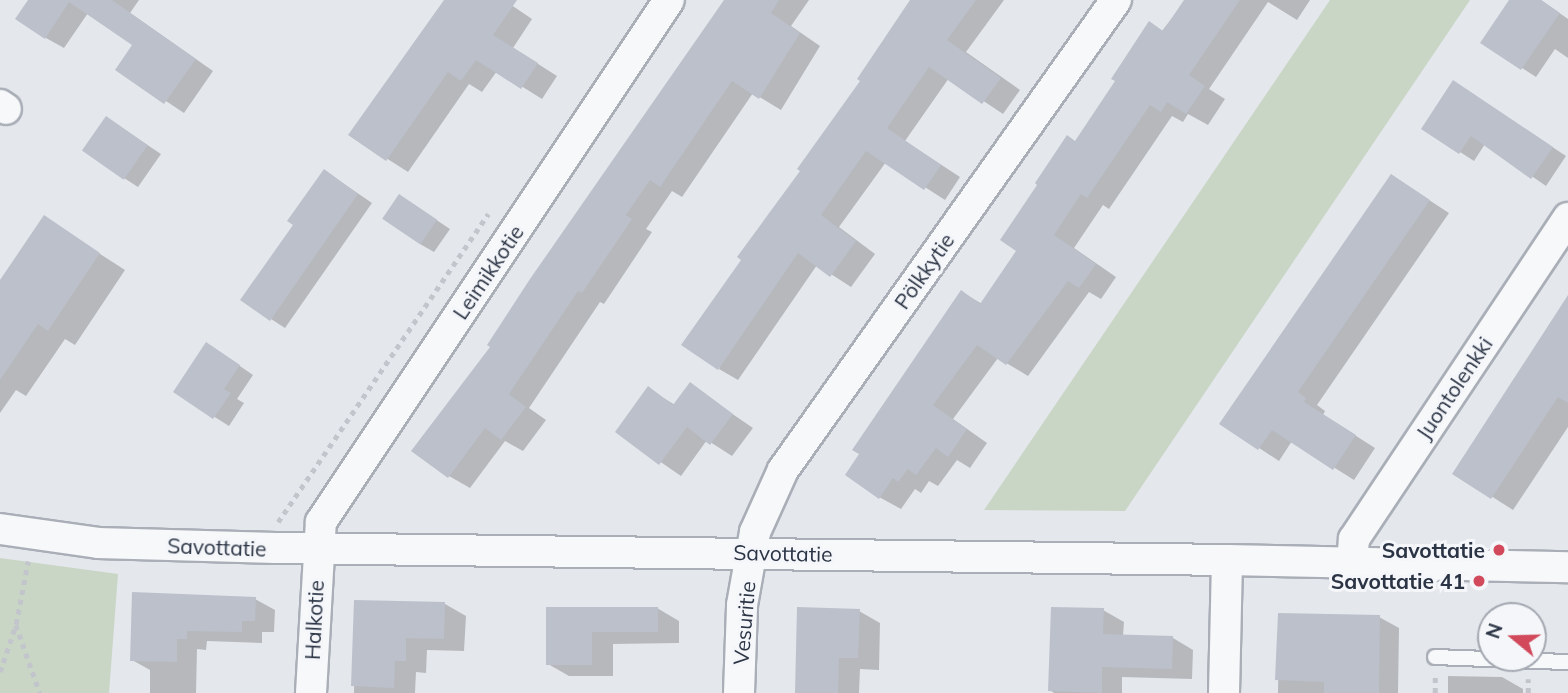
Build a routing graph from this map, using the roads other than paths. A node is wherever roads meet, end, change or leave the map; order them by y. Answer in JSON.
{"nodes":[{"id":1,"x":669,"y":0,"type":"edge"},
{"id":2,"x":1116,"y":0,"type":"edge"},
{"id":3,"x":1568,"y":218,"type":"edge"},
{"id":4,"x":0,"y":529,"type":"edge"},
{"id":5,"x":318,"y":547,"type":"junction"},
{"id":6,"x":752,"y":553,"type":"junction"},
{"id":7,"x":1227,"y":560,"type":"junction"},
{"id":8,"x":1352,"y":562,"type":"junction"},
{"id":9,"x":1568,"y":567,"type":"edge"},
{"id":10,"x":1436,"y":657,"type":"dead end"},
{"id":11,"x":1568,"y":662,"type":"edge"},
{"id":12,"x":311,"y":693,"type":"edge"},
{"id":13,"x":740,"y":693,"type":"edge"},
{"id":14,"x":1224,"y":693,"type":"edge"}],
"edges":[{"from":1,"to":5,"type":"street","name":"Leimikkotie"},
{"from":2,"to":6,"type":"street","name":"Pölkkytie"},
{"from":3,"to":8,"type":"street","name":"Juontolenkki"},
{"from":4,"to":5,"type":"street","name":"Savottatie"},
{"from":5,"to":6,"type":"street","name":"Savottatie"},
{"from":5,"to":12,"type":"street","name":"Halkotie"},
{"from":6,"to":7,"type":"street","name":"Savottatie"},
{"from":6,"to":13,"type":"street","name":"Vesuritie"},
{"from":7,"to":8,"type":"street","name":"Savottatie"},
{"from":7,"to":14,"type":"street"},
{"from":8,"to":9,"type":"street","name":"Savottatie"},
{"from":10,"to":11,"type":"lane"}]}
